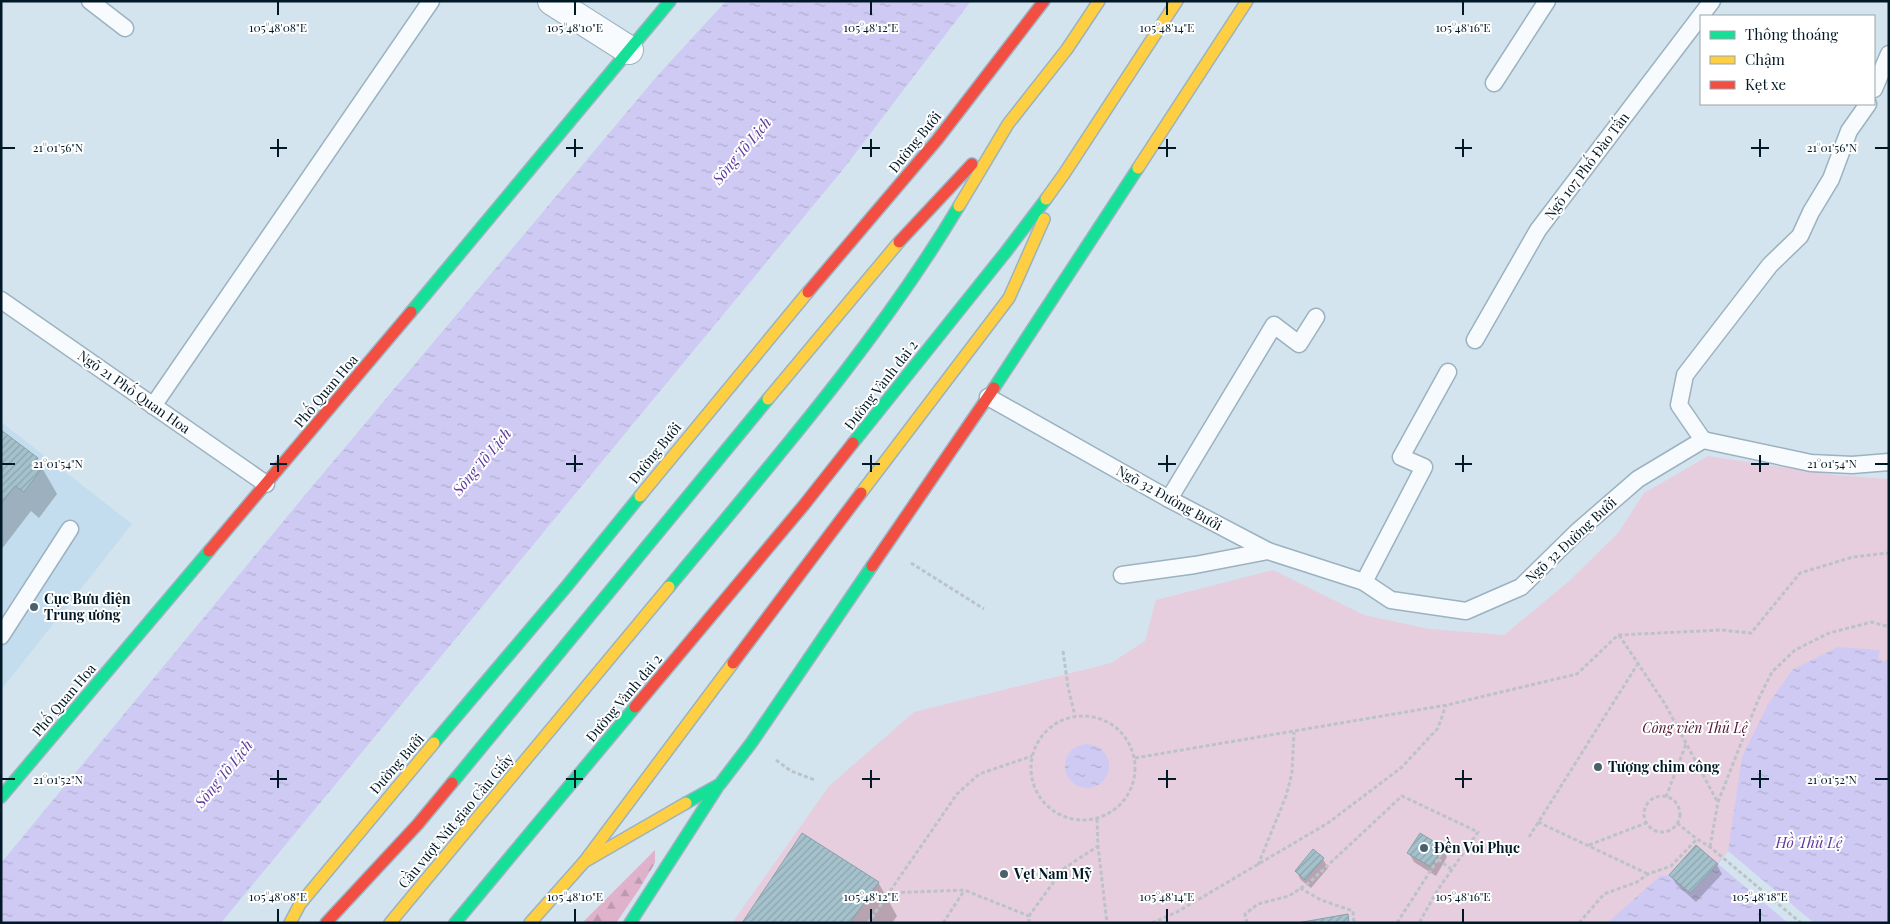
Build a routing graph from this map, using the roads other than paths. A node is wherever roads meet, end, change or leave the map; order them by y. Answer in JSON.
{"nodes":[{"id":1,"x":90,"y":1,"type":"edge"},
{"id":2,"x":431,"y":1,"type":"edge"},
{"id":3,"x":552,"y":1,"type":"edge"},
{"id":4,"x":670,"y":1,"type":"edge"},
{"id":5,"x":1044,"y":1,"type":"edge"},
{"id":6,"x":1099,"y":1,"type":"edge"},
{"id":7,"x":1177,"y":1,"type":"edge"},
{"id":8,"x":1247,"y":1,"type":"edge"},
{"id":9,"x":1546,"y":1,"type":"edge"},
{"id":10,"x":1712,"y":1,"type":"edge"},
{"id":11,"x":1701,"y":15,"type":"edge"},
{"id":12,"x":1700,"y":17,"type":"edge"},
{"id":13,"x":125,"y":28,"type":"dead end"},
{"id":14,"x":629,"y":50,"type":"junction"},
{"id":15,"x":1889,"y":54,"type":"edge"},
{"id":16,"x":1494,"y":83,"type":"dead end"},
{"id":17,"x":1875,"y":88,"type":"edge"},
{"id":18,"x":1867,"y":105,"type":"edge"},
{"id":19,"x":1008,"y":124,"type":"junction"},
{"id":20,"x":1064,"y":174,"type":"junction"},
{"id":21,"x":1,"y":300,"type":"edge"},
{"id":22,"x":1316,"y":317,"type":"dead end"},
{"id":23,"x":1475,"y":340,"type":"dead end"},
{"id":24,"x":1448,"y":372,"type":"dead end"},
{"id":25,"x":988,"y":397,"type":"junction"},
{"id":26,"x":153,"y":406,"type":"junction"},
{"id":27,"x":1703,"y":440,"type":"junction"},
{"id":28,"x":1889,"y":462,"type":"edge"},
{"id":29,"x":266,"y":484,"type":"junction"},
{"id":30,"x":1169,"y":499,"type":"junction"},
{"id":31,"x":70,"y":529,"type":"dead end"},
{"id":32,"x":1268,"y":552,"type":"junction"},
{"id":33,"x":1122,"y":575,"type":"dead end"},
{"id":34,"x":1364,"y":582,"type":"junction"},
{"id":35,"x":1,"y":636,"type":"edge"},
{"id":36,"x":720,"y":784,"type":"junction"},
{"id":37,"x":2,"y":796,"type":"edge"},
{"id":38,"x":584,"y":862,"type":"junction"},
{"id":39,"x":290,"y":923,"type":"edge"},
{"id":40,"x":326,"y":923,"type":"edge"},
{"id":41,"x":390,"y":923,"type":"edge"},
{"id":42,"x":455,"y":923,"type":"edge"},
{"id":43,"x":530,"y":923,"type":"edge"},
{"id":44,"x":630,"y":923,"type":"edge"}],
"edges":[{"from":1,"to":13,"type":"lane"},
{"from":2,"to":26,"type":"lane"},
{"from":3,"to":14,"type":"street"},
{"from":4,"to":14,"type":"main road","name":"Phố Quan Hoa"},
{"from":5,"to":39,"type":"main road","name":"Đường Bưởi"},
{"from":6,"to":19,"type":"main road"},
{"from":7,"to":20,"type":"main road","name":"Đường Vành đai 2"},
{"from":8,"to":25,"type":"main road"},
{"from":9,"to":16,"type":"lane"},
{"from":10,"to":11,"type":"lane","name":"Ngõ 107 Phố Đào Tấn"},
{"from":12,"to":23,"type":"lane","name":"Ngõ 107 Phố Đào Tấn"},
{"from":14,"to":29,"type":"main road","name":"Phố Quan Hoa"},
{"from":15,"to":17,"type":"lane"},
{"from":18,"to":27,"type":"lane"},
{"from":19,"to":40,"type":"main road"},
{"from":19,"to":41,"type":"main road","name":"Cầu vượt Nút giao Cầu Giấy"},
{"from":20,"to":38,"type":"main road"},
{"from":20,"to":42,"type":"main road","name":"Đường Vành đai 2"},
{"from":21,"to":26,"type":"lane","name":"Ngõ 21 Phố Quan Hoa"},
{"from":22,"to":30,"type":"lane"},
{"from":24,"to":34,"type":"lane"},
{"from":25,"to":30,"type":"lane","name":"Ngõ 32 Đường Bưởi"},
{"from":25,"to":36,"type":"main road"},
{"from":26,"to":29,"type":"lane","name":"Ngõ 21 Phố Quan Hoa"},
{"from":27,"to":28,"type":"lane"},
{"from":27,"to":34,"type":"lane","name":"Ngõ 32 Đường Bưởi"},
{"from":29,"to":37,"type":"main road","name":"Phố Quan Hoa"},
{"from":30,"to":32,"type":"lane","name":"Ngõ 32 Đường Bưởi"},
{"from":31,"to":35,"type":"lane"},
{"from":32,"to":33,"type":"lane"},
{"from":32,"to":34,"type":"lane","name":"Ngõ 32 Đường Bưởi"},
{"from":36,"to":38,"type":"main road"},
{"from":36,"to":44,"type":"main road"},
{"from":38,"to":43,"type":"main road"}]}
